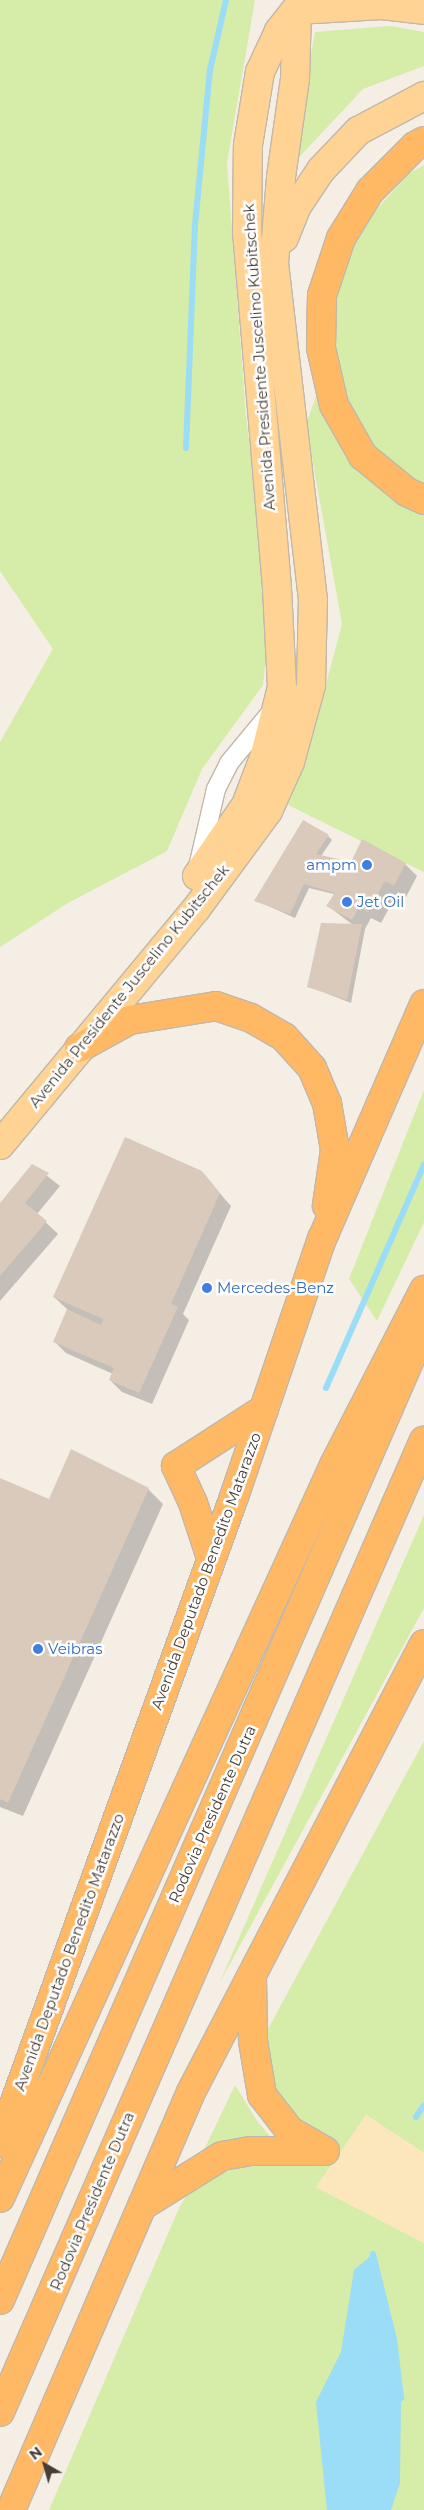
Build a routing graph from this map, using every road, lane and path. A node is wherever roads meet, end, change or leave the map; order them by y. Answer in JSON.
{"nodes":[{"id":1,"x":299,"y":5,"type":"edge"},
{"id":2,"x":424,"y":10,"type":"edge"},
{"id":3,"x":424,"y":96,"type":"edge"},
{"id":4,"x":424,"y":141,"type":"edge"},
{"id":5,"x":274,"y":263,"type":"junction"},
{"id":6,"x":424,"y":500,"type":"edge"},
{"id":7,"x":424,"y":1004,"type":"edge"},
{"id":8,"x":79,"y":1048,"type":"junction"},
{"id":9,"x":0,"y":1114,"type":"edge"},
{"id":10,"x":0,"y":1145,"type":"edge"},
{"id":11,"x":322,"y":1240,"type":"junction"},
{"id":12,"x":424,"y":1290,"type":"edge"},
{"id":13,"x":424,"y":1327,"type":"edge"},
{"id":14,"x":264,"y":1409,"type":"junction"},
{"id":15,"x":424,"y":1440,"type":"edge"},
{"id":16,"x":211,"y":1558,"type":"junction"},
{"id":17,"x":424,"y":1644,"type":"edge"},
{"id":18,"x":252,"y":1973,"type":"junction"},
{"id":19,"x":0,"y":2143,"type":"edge"},
{"id":20,"x":0,"y":2198,"type":"edge"},
{"id":21,"x":142,"y":2206,"type":"junction"},
{"id":22,"x":0,"y":2300,"type":"edge"},
{"id":23,"x":0,"y":2412,"type":"edge"},
{"id":24,"x":12,"y":2510,"type":"edge"}],
"edges":[{"from":1,"to":2,"type":"main road"},
{"from":1,"to":5,"type":"main road","name":"Avenida Presidente Juscelino Kubitschek"},
{"from":1,"to":9,"type":"main road","name":"Avenida Presidente Juscelino Kubitschek"},
{"from":3,"to":5,"type":"main road"},
{"from":4,"to":6,"type":"highway"},
{"from":5,"to":8,"type":"main road","name":"Avenida Presidente Juscelino Kubitschek"},
{"from":7,"to":11,"type":"highway","name":"Avenida Deputado Benedito Matarazzo"},
{"from":8,"to":10,"type":"main road","name":"Avenida Presidente Juscelino Kubitschek"},
{"from":8,"to":11,"type":"highway"},
{"from":11,"to":14,"type":"highway","name":"Avenida Deputado Benedito Matarazzo"},
{"from":12,"to":20,"type":"highway"},
{"from":13,"to":22,"type":"highway","name":"Rodovia Presidente Dutra"},
{"from":14,"to":16,"type":"highway","name":"Avenida Deputado Benedito Matarazzo"},
{"from":14,"to":16,"type":"highway"},
{"from":15,"to":23,"type":"highway","name":"Rodovia Presidente Dutra"},
{"from":16,"to":19,"type":"highway","name":"Avenida Deputado Benedito Matarazzo"},
{"from":17,"to":18,"type":"highway"},
{"from":18,"to":21,"type":"highway"},
{"from":18,"to":21,"type":"highway"},
{"from":21,"to":24,"type":"highway"}]}
